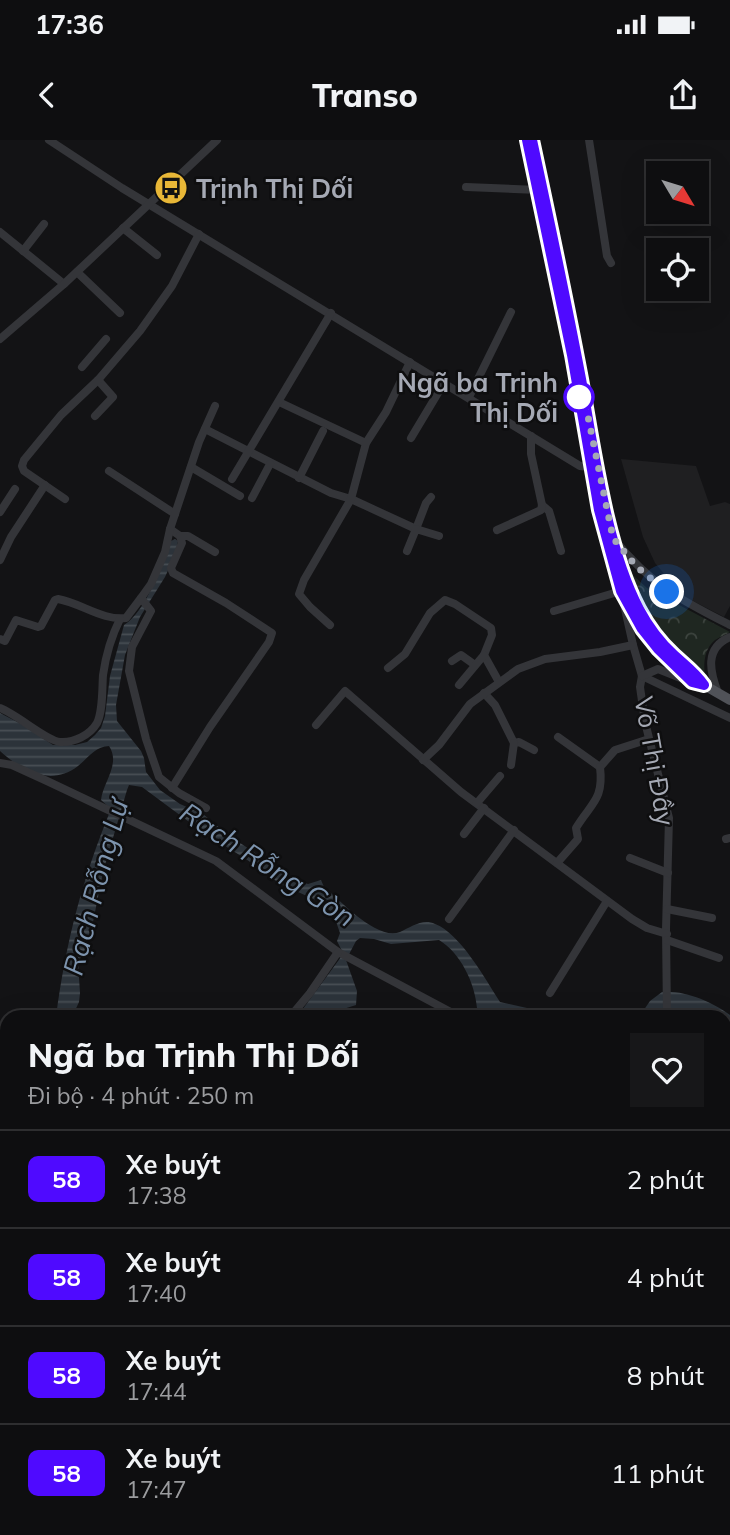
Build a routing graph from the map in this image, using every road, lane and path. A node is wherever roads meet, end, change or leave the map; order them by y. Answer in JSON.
{"nodes":[{"id":1,"x":49,"y":140,"type":"edge"},
{"id":2,"x":217,"y":140,"type":"edge"},
{"id":3,"x":529,"y":140,"type":"edge"},
{"id":4,"x":589,"y":140,"type":"edge"},
{"id":5,"x":466,"y":187,"type":"dead end"},
{"id":6,"x":538,"y":190,"type":"junction"},
{"id":7,"x":148,"y":204,"type":"junction"},
{"id":8,"x":44,"y":223,"type":"dead end"},
{"id":9,"x":123,"y":228,"type":"junction"},
{"id":10,"x":0,"y":232,"type":"edge"},
{"id":11,"x":199,"y":234,"type":"junction"},
{"id":12,"x":23,"y":251,"type":"junction"},
{"id":13,"x":157,"y":255,"type":"dead end"},
{"id":14,"x":611,"y":264,"type":"dead end"},
{"id":15,"x":77,"y":272,"type":"junction"},
{"id":16,"x":64,"y":284,"type":"junction"},
{"id":17,"x":511,"y":312,"type":"dead end"},
{"id":18,"x":120,"y":313,"type":"dead end"},
{"id":19,"x":331,"y":313,"type":"junction"},
{"id":20,"x":0,"y":339,"type":"edge"},
{"id":21,"x":106,"y":339,"type":"dead end"},
{"id":22,"x":410,"y":362,"type":"junction"},
{"id":23,"x":82,"y":367,"type":"dead end"},
{"id":24,"x":98,"y":380,"type":"junction"},
{"id":25,"x":444,"y":383,"type":"junction"},
{"id":26,"x":469,"y":397,"type":"junction"},
{"id":27,"x":279,"y":402,"type":"junction"},
{"id":28,"x":215,"y":406,"type":"dead end"},
{"id":29,"x":95,"y":416,"type":"dead end"},
{"id":30,"x":205,"y":429,"type":"junction"},
{"id":31,"x":323,"y":431,"type":"dead end"},
{"id":32,"x":531,"y":436,"type":"junction"},
{"id":33,"x":411,"y":438,"type":"dead end"},
{"id":34,"x":366,"y":443,"type":"junction"},
{"id":35,"x":250,"y":452,"type":"junction"},
{"id":36,"x":270,"y":464,"type":"junction"},
{"id":37,"x":191,"y":467,"type":"junction"},
{"id":38,"x":595,"y":468,"type":"junction"},
{"id":39,"x":109,"y":471,"type":"dead end"},
{"id":40,"x":299,"y":478,"type":"junction"},
{"id":41,"x":232,"y":479,"type":"dead end"},
{"id":42,"x":45,"y":485,"type":"junction"},
{"id":43,"x":15,"y":489,"type":"dead end"},
{"id":44,"x":240,"y":496,"type":"dead end"},
{"id":45,"x":431,"y":497,"type":"dead end"},
{"id":46,"x":252,"y":498,"type":"dead end"},
{"id":47,"x":65,"y":499,"type":"dead end"},
{"id":48,"x":351,"y":499,"type":"junction"},
{"id":49,"x":542,"y":505,"type":"junction"},
{"id":50,"x":0,"y":512,"type":"edge"},
{"id":51,"x":175,"y":514,"type":"junction"},
{"id":52,"x":170,"y":529,"type":"junction"},
{"id":53,"x":416,"y":529,"type":"junction"},
{"id":54,"x":497,"y":530,"type":"dead end"},
{"id":55,"x":180,"y":536,"type":"junction"},
{"id":56,"x":439,"y":536,"type":"dead end"},
{"id":57,"x":613,"y":538,"type":"junction"},
{"id":58,"x":407,"y":551,"type":"dead end"},
{"id":59,"x":561,"y":551,"type":"dead end"},
{"id":60,"x":215,"y":552,"type":"dead end"},
{"id":61,"x":0,"y":560,"type":"edge"},
{"id":62,"x":621,"y":591,"type":"junction"},
{"id":63,"x":144,"y":601,"type":"junction"},
{"id":64,"x":554,"y":611,"type":"dead end"},
{"id":65,"x":120,"y":619,"type":"junction"},
{"id":66,"x":330,"y":625,"type":"dead end"},
{"id":67,"x":730,"y":625,"type":"edge"},
{"id":68,"x":730,"y":637,"type":"edge"},
{"id":69,"x":0,"y":639,"type":"edge"},
{"id":70,"x":633,"y":645,"type":"junction"},
{"id":71,"x":484,"y":655,"type":"junction"},
{"id":72,"x":452,"y":661,"type":"dead end"},
{"id":73,"x":475,"y":665,"type":"junction"},
{"id":74,"x":388,"y":668,"type":"dead end"},
{"id":75,"x":642,"y":676,"type":"junction"},
{"id":76,"x":499,"y":682,"type":"junction"},
{"id":77,"x":692,"y":682,"type":"junction"},
{"id":78,"x":459,"y":685,"type":"dead end"},
{"id":79,"x":704,"y":685,"type":"junction"},
{"id":80,"x":718,"y":693,"type":"junction"},
{"id":81,"x":484,"y":694,"type":"junction"},
{"id":82,"x":730,"y":700,"type":"edge"},
{"id":83,"x":0,"y":708,"type":"edge"},
{"id":84,"x":730,"y":718,"type":"edge"},
{"id":85,"x":316,"y":725,"type":"dead end"},
{"id":86,"x":558,"y":737,"type":"dead end"},
{"id":87,"x":649,"y":739,"type":"junction"},
{"id":88,"x":514,"y":743,"type":"junction"},
{"id":89,"x":534,"y":750,"type":"dead end"},
{"id":90,"x":423,"y":760,"type":"junction"},
{"id":91,"x":0,"y":764,"type":"edge"},
{"id":92,"x":511,"y":765,"type":"dead end"},
{"id":93,"x":600,"y":767,"type":"junction"},
{"id":94,"x":500,"y":776,"type":"dead end"},
{"id":95,"x":172,"y":788,"type":"junction"},
{"id":96,"x":481,"y":806,"type":"junction"},
{"id":97,"x":206,"y":808,"type":"dead end"},
{"id":98,"x":514,"y":830,"type":"junction"},
{"id":99,"x":464,"y":834,"type":"dead end"},
{"id":100,"x":629,"y":858,"type":"dead end"},
{"id":101,"x":557,"y":863,"type":"junction"},
{"id":102,"x":668,"y":873,"type":"junction"},
{"id":103,"x":607,"y":901,"type":"junction"},
{"id":104,"x":667,"y":909,"type":"junction"},
{"id":105,"x":712,"y":918,"type":"dead end"},
{"id":106,"x":449,"y":919,"type":"dead end"},
{"id":107,"x":667,"y":937,"type":"junction"},
{"id":108,"x":343,"y":954,"type":"junction"},
{"id":109,"x":719,"y":958,"type":"dead end"},
{"id":110,"x":550,"y":993,"type":"dead end"},
{"id":111,"x":296,"y":1010,"type":"edge"},
{"id":112,"x":447,"y":1010,"type":"edge"},
{"id":113,"x":667,"y":1010,"type":"edge"}],
"edges":[{"from":1,"to":7,"type":"street"},
{"from":2,"to":7,"type":"street"},
{"from":3,"to":6,"type":"main road"},
{"from":3,"to":38,"type":"main road"},
{"from":4,"to":14,"type":"street"},
{"from":5,"to":6,"type":"street"},
{"from":6,"to":38,"type":"main road"},
{"from":7,"to":9,"type":"street"},
{"from":7,"to":11,"type":"street"},
{"from":8,"to":12,"type":"street"},
{"from":9,"to":13,"type":"street"},
{"from":9,"to":15,"type":"street"},
{"from":10,"to":12,"type":"street"},
{"from":11,"to":19,"type":"street"},
{"from":11,"to":24,"type":"street"},
{"from":12,"to":16,"type":"street"},
{"from":15,"to":16,"type":"street"},
{"from":15,"to":18,"type":"street"},
{"from":16,"to":20,"type":"street"},
{"from":17,"to":26,"type":"street"},
{"from":19,"to":22,"type":"street"},
{"from":19,"to":27,"type":"street"},
{"from":21,"to":23,"type":"street"},
{"from":22,"to":25,"type":"street"},
{"from":22,"to":34,"type":"street"},
{"from":24,"to":29,"type":"street"},
{"from":24,"to":42,"type":"street"},
{"from":25,"to":26,"type":"street"},
{"from":25,"to":33,"type":"street"},
{"from":26,"to":32,"type":"street"},
{"from":27,"to":34,"type":"street"},
{"from":27,"to":35,"type":"street"},
{"from":28,"to":30,"type":"street"},
{"from":30,"to":35,"type":"street"},
{"from":30,"to":37,"type":"street"},
{"from":31,"to":40,"type":"street"},
{"from":32,"to":38,"type":"street"},
{"from":32,"to":49,"type":"street"},
{"from":34,"to":48,"type":"street"},
{"from":35,"to":36,"type":"street"},
{"from":35,"to":41,"type":"street"},
{"from":36,"to":40,"type":"street"},
{"from":36,"to":46,"type":"street"},
{"from":37,"to":44,"type":"street"},
{"from":37,"to":51,"type":"street"},
{"from":38,"to":57,"type":"main road"},
{"from":38,"to":62,"type":"main road"},
{"from":39,"to":51,"type":"street"},
{"from":40,"to":48,"type":"street"},
{"from":42,"to":47,"type":"street"},
{"from":42,"to":61,"type":"street"},
{"from":43,"to":50,"type":"street"},
{"from":45,"to":53,"type":"street"},
{"from":48,"to":53,"type":"street"},
{"from":48,"to":66,"type":"street"},
{"from":49,"to":54,"type":"street"},
{"from":49,"to":59,"type":"street"},
{"from":51,"to":52,"type":"street"},
{"from":52,"to":55,"type":"street"},
{"from":52,"to":63,"type":"street"},
{"from":53,"to":56,"type":"street"},
{"from":53,"to":58,"type":"street"},
{"from":55,"to":60,"type":"street"},
{"from":55,"to":95,"type":"street"},
{"from":57,"to":67,"type":"street"},
{"from":57,"to":79,"type":"main road"},
{"from":62,"to":64,"type":"street"},
{"from":62,"to":70,"type":"street","name":"Võ Thị Đầy"},
{"from":62,"to":77,"type":"main road"},
{"from":63,"to":65,"type":"street"},
{"from":63,"to":95,"type":"street"},
{"from":65,"to":69,"type":"street"},
{"from":65,"to":83,"type":"street"},
{"from":68,"to":80,"type":"street"},
{"from":70,"to":75,"type":"street","name":"Võ Thị Đầy"},
{"from":70,"to":76,"type":"street"},
{"from":71,"to":73,"type":"street"},
{"from":71,"to":74,"type":"street"},
{"from":71,"to":76,"type":"street"},
{"from":72,"to":73,"type":"street"},
{"from":73,"to":78,"type":"street"},
{"from":75,"to":77,"type":"street"},
{"from":75,"to":84,"type":"street"},
{"from":75,"to":87,"type":"street","name":"Võ Thị Đầy"},
{"from":76,"to":81,"type":"street"},
{"from":77,"to":79,"type":"main road"},
{"from":79,"to":80,"type":"main road"},
{"from":80,"to":82,"type":"main road"},
{"from":81,"to":88,"type":"street"},
{"from":81,"to":90,"type":"street"},
{"from":85,"to":90,"type":"street"},
{"from":86,"to":93,"type":"street"},
{"from":87,"to":93,"type":"street"},
{"from":87,"to":102,"type":"street","name":"Võ Thị Đầy"},
{"from":88,"to":89,"type":"street"},
{"from":88,"to":92,"type":"street"},
{"from":90,"to":96,"type":"street"},
{"from":91,"to":108,"type":"street"},
{"from":93,"to":101,"type":"street"},
{"from":94,"to":96,"type":"street"},
{"from":95,"to":97,"type":"street"},
{"from":96,"to":98,"type":"street"},
{"from":96,"to":99,"type":"street"},
{"from":98,"to":101,"type":"street"},
{"from":98,"to":106,"type":"street"},
{"from":100,"to":102,"type":"street"},
{"from":101,"to":103,"type":"street"},
{"from":102,"to":104,"type":"street","name":"Võ Thị Đầy"},
{"from":103,"to":107,"type":"street"},
{"from":103,"to":110,"type":"street"},
{"from":104,"to":105,"type":"street"},
{"from":104,"to":107,"type":"street","name":"Võ Thị Đầy"},
{"from":107,"to":109,"type":"street"},
{"from":107,"to":113,"type":"street","name":"Võ Thị Đầy"},
{"from":108,"to":111,"type":"street"},
{"from":108,"to":112,"type":"street"}]}
